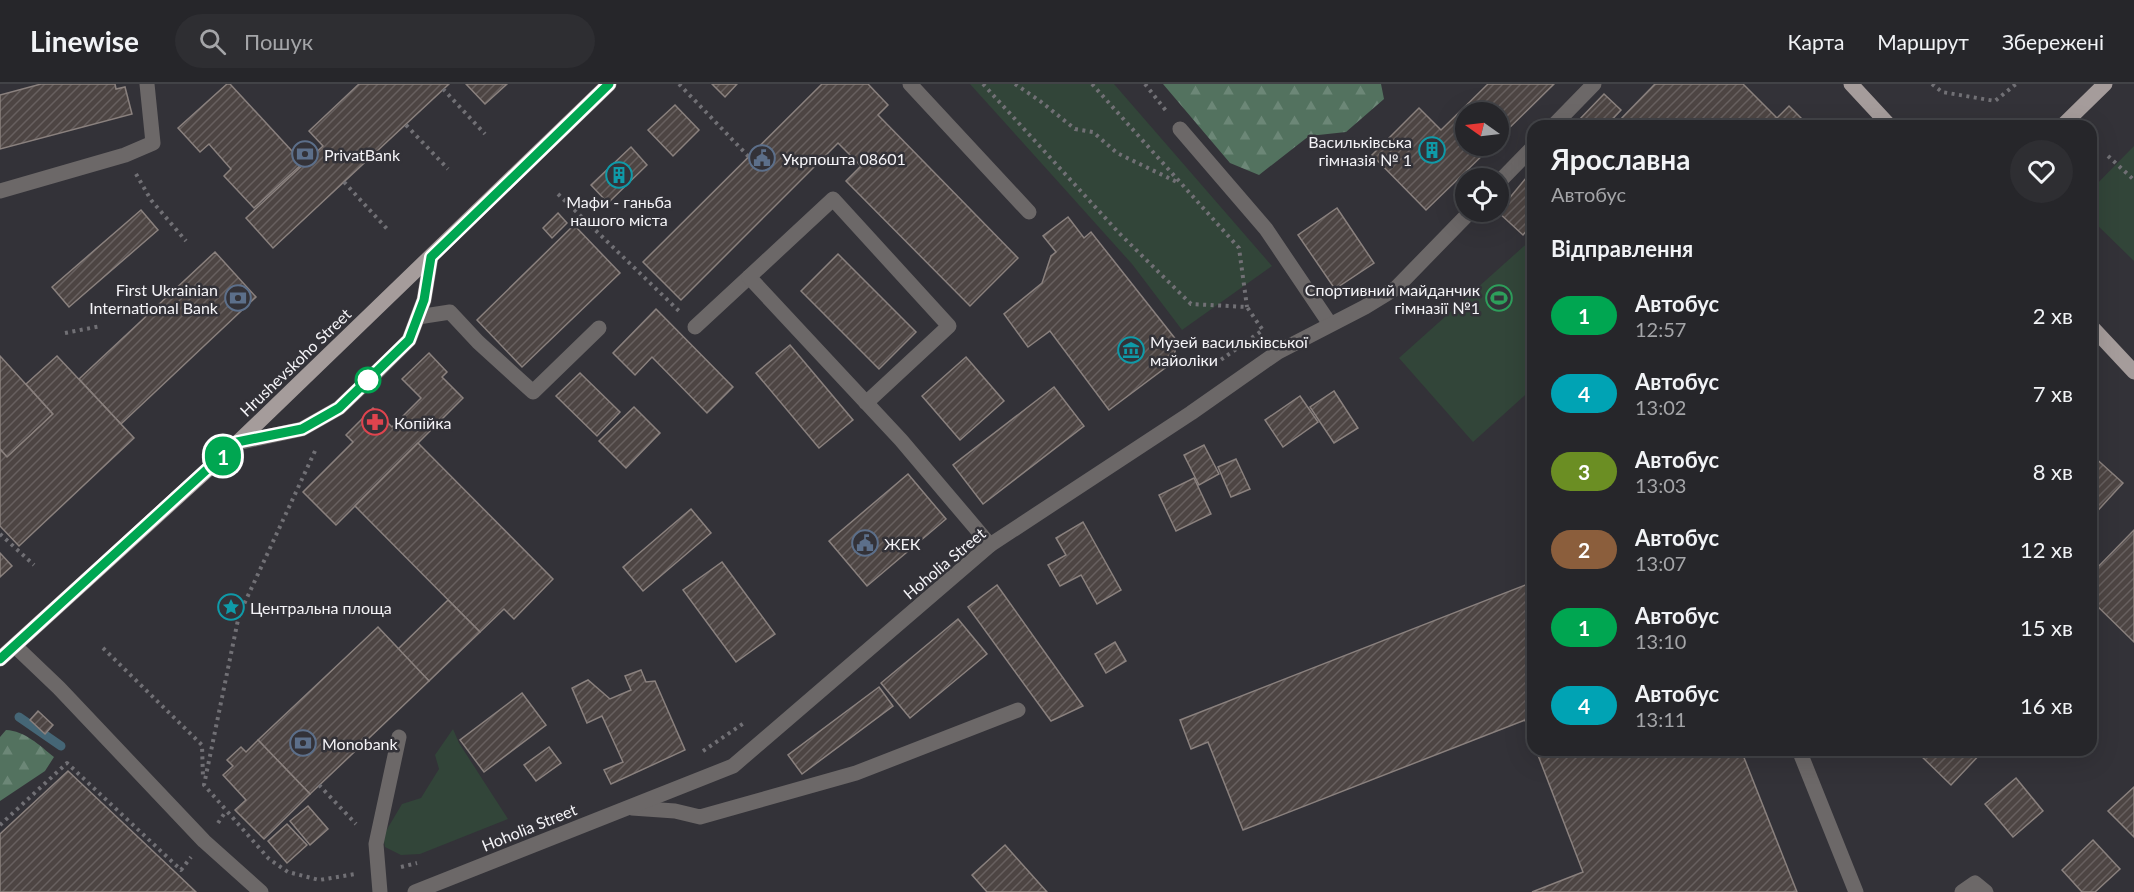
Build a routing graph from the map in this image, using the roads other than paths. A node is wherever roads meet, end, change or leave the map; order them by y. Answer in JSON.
{"nodes":[{"id":1,"x":147,"y":84,"type":"edge"},
{"id":2,"x":609,"y":84,"type":"edge"},
{"id":3,"x":910,"y":84,"type":"edge"},
{"id":4,"x":1594,"y":84,"type":"edge"},
{"id":5,"x":1851,"y":84,"type":"edge"},
{"id":6,"x":2106,"y":84,"type":"edge"},
{"id":7,"x":1559,"y":120,"type":"edge"},
{"id":8,"x":1884,"y":120,"type":"edge"},
{"id":9,"x":2068,"y":120,"type":"edge"},
{"id":10,"x":1180,"y":129,"type":"road end"},
{"id":11,"x":1527,"y":153,"type":"edge"},
{"id":12,"x":1509,"y":172,"type":"edge"},
{"id":13,"x":0,"y":191,"type":"edge"},
{"id":14,"x":1029,"y":212,"type":"dead end"},
{"id":15,"x":1460,"y":222,"type":"edge"},
{"id":16,"x":431,"y":257,"type":"junction"},
{"id":17,"x":749,"y":277,"type":"junction"},
{"id":18,"x":418,"y":317,"type":"junction"},
{"id":19,"x":1330,"y":324,"type":"junction"},
{"id":20,"x":695,"y":327,"type":"road end"},
{"id":21,"x":599,"y":328,"type":"dead end"},
{"id":22,"x":2097,"y":332,"type":"edge"},
{"id":23,"x":2134,"y":372,"type":"edge"},
{"id":24,"x":866,"y":403,"type":"junction"},
{"id":25,"x":237,"y":442,"type":"junction"},
{"id":26,"x":990,"y":545,"type":"junction"},
{"id":27,"x":15,"y":646,"type":"junction"},
{"id":28,"x":0,"y":659,"type":"edge"},
{"id":29,"x":1018,"y":710,"type":"dead end"},
{"id":30,"x":399,"y":737,"type":"dead end"},
{"id":31,"x":1801,"y":756,"type":"edge"},
{"id":32,"x":629,"y":807,"type":"junction"},
{"id":33,"x":261,"y":892,"type":"edge"},
{"id":34,"x":380,"y":892,"type":"edge"},
{"id":35,"x":415,"y":892,"type":"edge"},
{"id":36,"x":1856,"y":892,"type":"edge"},
{"id":37,"x":1962,"y":892,"type":"edge"},
{"id":38,"x":1986,"y":892,"type":"edge"}],
"edges":[{"from":1,"to":13,"type":"street"},
{"from":2,"to":16,"type":"main road","name":"Hrushevskoho Street"},
{"from":3,"to":14,"type":"street"},
{"from":4,"to":7,"type":"street"},
{"from":5,"to":8,"type":"main road"},
{"from":6,"to":9,"type":"main road"},
{"from":10,"to":19,"type":"street"},
{"from":11,"to":12,"type":"street"},
{"from":15,"to":19,"type":"street","name":"Hoholia Street"},
{"from":16,"to":18,"type":"street"},
{"from":16,"to":25,"type":"main road","name":"Hrushevskoho Street"},
{"from":17,"to":20,"type":"street"},
{"from":17,"to":24,"type":"street"},
{"from":17,"to":24,"type":"street"},
{"from":18,"to":21,"type":"street"},
{"from":18,"to":25,"type":"street"},
{"from":19,"to":26,"type":"street","name":"Hoholia Street"},
{"from":22,"to":23,"type":"main road"},
{"from":24,"to":26,"type":"street"},
{"from":25,"to":27,"type":"main road","name":"Hrushevskoho Street"},
{"from":26,"to":32,"type":"street","name":"Hoholia Street"},
{"from":27,"to":28,"type":"main road","name":"Hrushevskoho Street"},
{"from":27,"to":33,"type":"street"},
{"from":29,"to":32,"type":"street"},
{"from":30,"to":34,"type":"street"},
{"from":31,"to":36,"type":"street"},
{"from":32,"to":35,"type":"street","name":"Hoholia Street"},
{"from":37,"to":38,"type":"street"}]}
